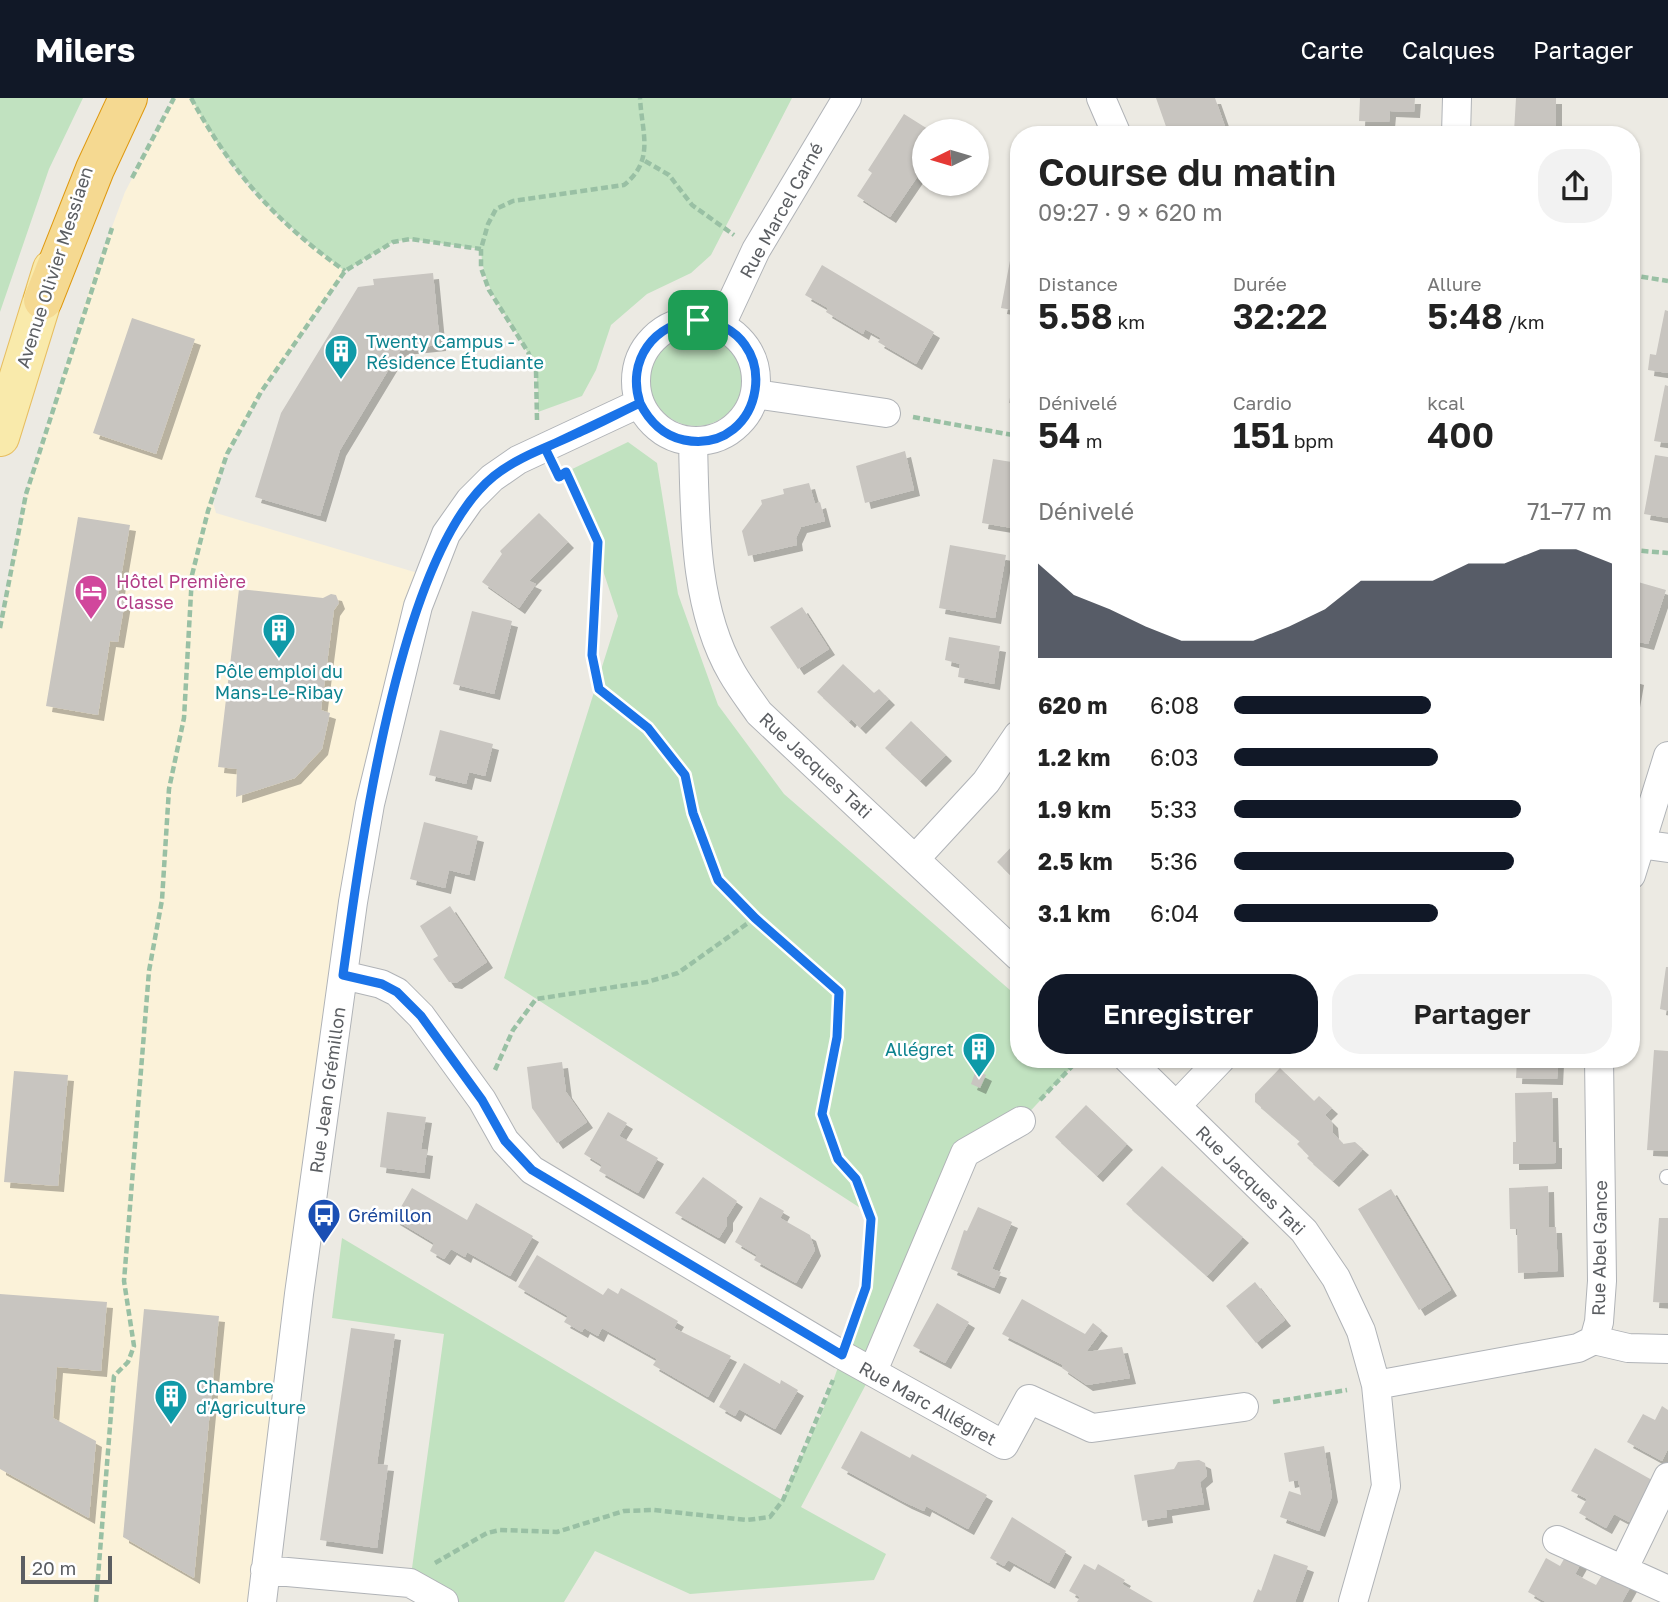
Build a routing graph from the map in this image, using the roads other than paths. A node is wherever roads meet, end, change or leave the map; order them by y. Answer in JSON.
{"nodes":[{"id":1,"x":112,"y":98,"type":"edge"},
{"id":2,"x":128,"y":98,"type":"edge"},
{"id":3,"x":848,"y":98,"type":"edge"},
{"id":4,"x":1101,"y":98,"type":"edge"},
{"id":5,"x":1457,"y":98,"type":"edge"},
{"id":6,"x":1113,"y":126,"type":"edge"},
{"id":7,"x":1456,"y":126,"type":"edge"},
{"id":8,"x":43,"y":300,"type":"junction"},
{"id":9,"x":721,"y":325,"type":"junction"},
{"id":10,"x":755,"y":394,"type":"junction"},
{"id":11,"x":640,"y":403,"type":"junction"},
{"id":12,"x":886,"y":413,"type":"road end"},
{"id":13,"x":0,"y":437,"type":"edge"},
{"id":14,"x":693,"y":441,"type":"junction"},
{"id":15,"x":1010,"y":747,"type":"edge"},
{"id":16,"x":1668,"y":756,"type":"edge"},
{"id":17,"x":1640,"y":841,"type":"edge"},
{"id":18,"x":1640,"y":844,"type":"edge"},
{"id":19,"x":1668,"y":848,"type":"edge"},
{"id":20,"x":915,"y":859,"type":"junction"},
{"id":21,"x":1010,"y":948,"type":"edge"},
{"id":22,"x":343,"y":975,"type":"junction"},
{"id":23,"x":1138,"y":1068,"type":"edge"},
{"id":24,"x":1212,"y":1068,"type":"edge"},
{"id":25,"x":1599,"y":1068,"type":"edge"},
{"id":26,"x":1177,"y":1105,"type":"junction"},
{"id":27,"x":1021,"y":1121,"type":"road end"},
{"id":28,"x":1594,"y":1340,"type":"junction"},
{"id":29,"x":1668,"y":1349,"type":"edge"},
{"id":30,"x":873,"y":1371,"type":"junction"},
{"id":31,"x":1376,"y":1385,"type":"junction"},
{"id":32,"x":1244,"y":1407,"type":"road end"},
{"id":33,"x":1668,"y":1477,"type":"edge"},
{"id":34,"x":1557,"y":1540,"type":"dead end"},
{"id":35,"x":265,"y":1570,"type":"junction"},
{"id":36,"x":1623,"y":1570,"type":"junction"},
{"id":37,"x":1668,"y":1590,"type":"edge"},
{"id":38,"x":262,"y":1602,"type":"edge"},
{"id":39,"x":444,"y":1602,"type":"edge"},
{"id":40,"x":1353,"y":1602,"type":"edge"}],
"edges":[{"from":1,"to":8,"type":"main road","name":"Avenue Olivier Messiaen"},
{"from":2,"to":8,"type":"highway"},
{"from":3,"to":9,"type":"street","name":"Rue Marcel Carné"},
{"from":4,"to":6,"type":"street"},
{"from":5,"to":7,"type":"street"},
{"from":8,"to":13,"type":"main road","name":"Avenue Olivier Messiaen"},
{"from":9,"to":10,"type":"street"},
{"from":9,"to":11,"type":"street"},
{"from":10,"to":12,"type":"street"},
{"from":10,"to":14,"type":"street"},
{"from":11,"to":14,"type":"street"},
{"from":11,"to":22,"type":"street","name":"Rue Jean Grémillon"},
{"from":14,"to":20,"type":"street","name":"Rue Jacques Tati"},
{"from":15,"to":20,"type":"street"},
{"from":16,"to":17,"type":"street"},
{"from":18,"to":19,"type":"street"},
{"from":20,"to":21,"type":"street","name":"Rue Jacques Tati"},
{"from":22,"to":30,"type":"street","name":"Rue Marc Allégret"},
{"from":22,"to":35,"type":"street","name":"Rue Jean Grémillon"},
{"from":23,"to":26,"type":"street","name":"Rue Jacques Tati"},
{"from":24,"to":26,"type":"street"},
{"from":25,"to":28,"type":"street","name":"Rue Abel Gance"},
{"from":26,"to":31,"type":"street","name":"Rue Jacques Tati"},
{"from":27,"to":30,"type":"street"},
{"from":28,"to":29,"type":"street"},
{"from":28,"to":31,"type":"street","name":"Rue Abel Gance"},
{"from":30,"to":32,"type":"street","name":"Rue Marc Allégret"},
{"from":31,"to":40,"type":"street","name":"Rue Jacques Tati"},
{"from":33,"to":36,"type":"street"},
{"from":34,"to":36,"type":"street"},
{"from":35,"to":38,"type":"street","name":"Rue Jean Grémillon"},
{"from":35,"to":39,"type":"street"},
{"from":36,"to":37,"type":"street"}]}
